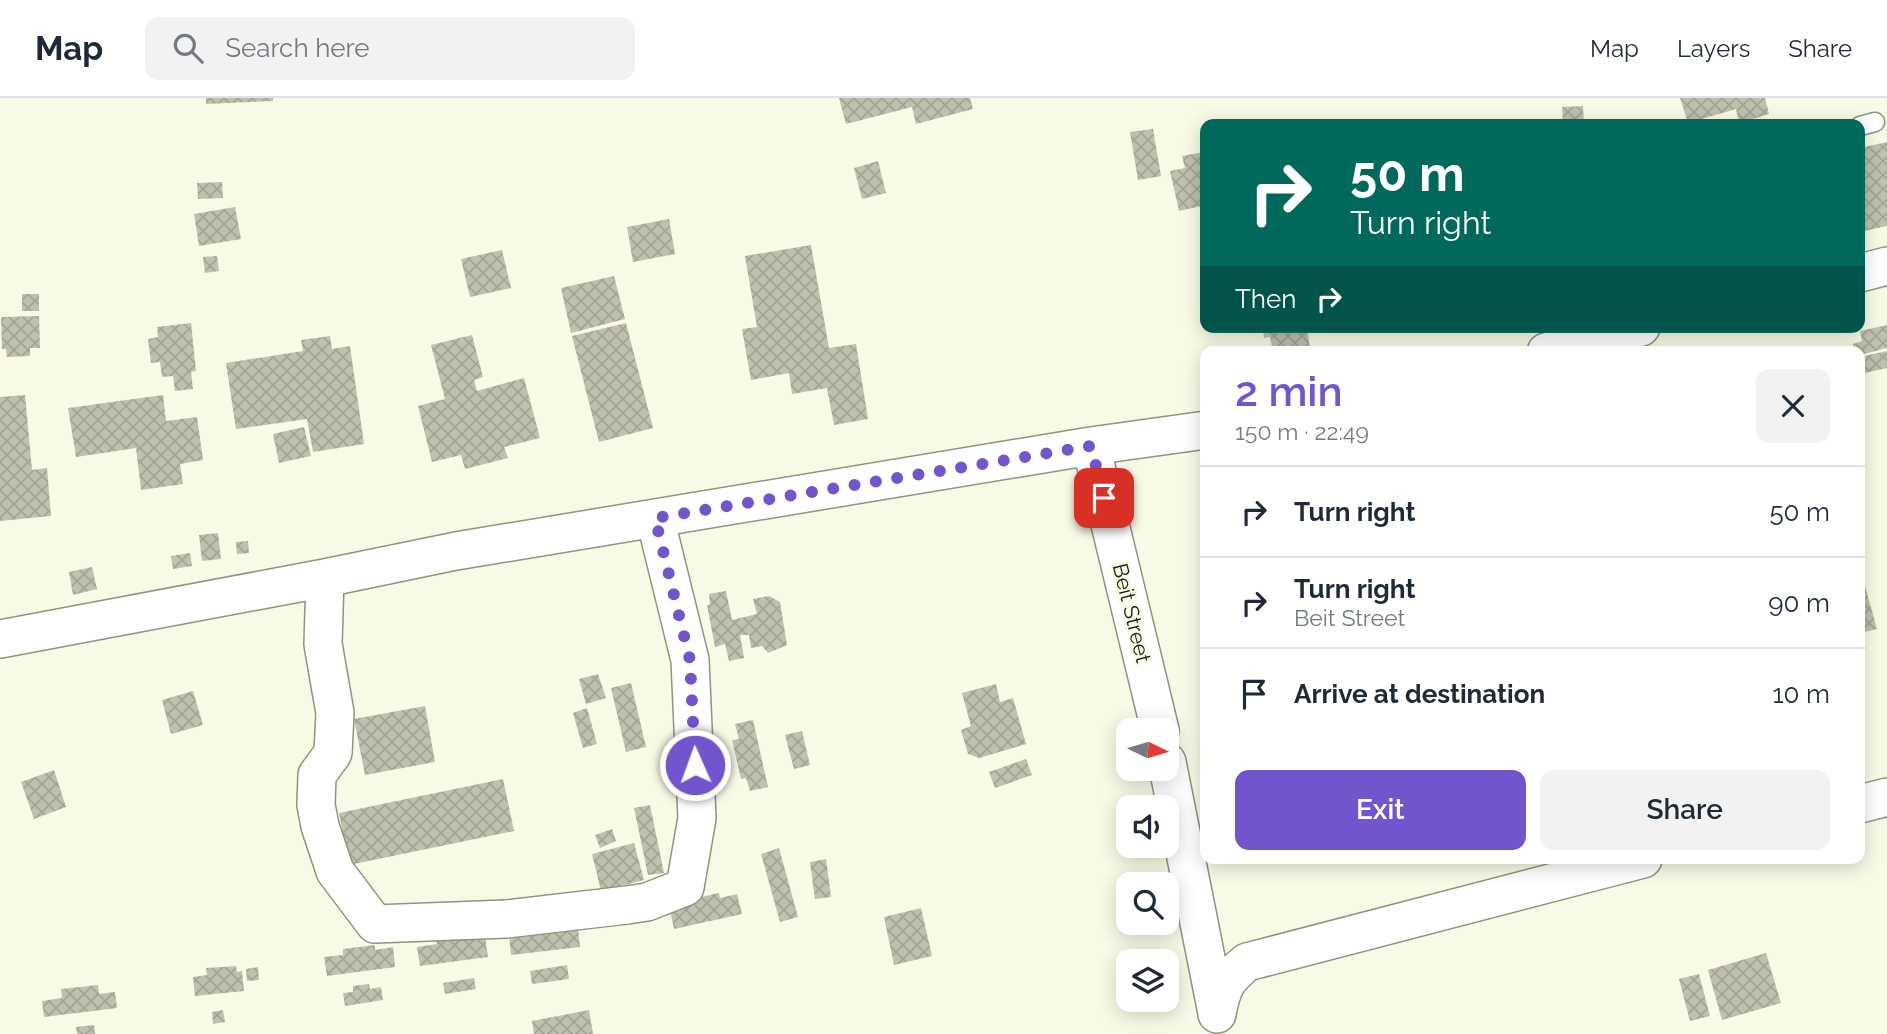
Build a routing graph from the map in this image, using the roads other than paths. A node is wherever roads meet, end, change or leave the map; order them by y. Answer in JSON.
{"nodes":[{"id":1,"x":1887,"y":266,"type":"edge"},
{"id":2,"x":1865,"y":271,"type":"edge"},
{"id":3,"x":1613,"y":333,"type":"edge"},
{"id":4,"x":1554,"y":346,"type":"edge"},
{"id":5,"x":1200,"y":431,"type":"edge"},
{"id":6,"x":1091,"y":446,"type":"junction"},
{"id":7,"x":655,"y":518,"type":"junction"},
{"id":8,"x":325,"y":578,"type":"junction"},
{"id":9,"x":0,"y":639,"type":"edge"},
{"id":10,"x":1157,"y":718,"type":"edge"},
{"id":11,"x":1171,"y":781,"type":"edge"},
{"id":12,"x":1887,"y":797,"type":"edge"},
{"id":13,"x":1865,"y":803,"type":"edge"},
{"id":14,"x":1624,"y":864,"type":"edge"},
{"id":15,"x":1219,"y":1024,"type":"edge"}],
"edges":[{"from":1,"to":2,"type":"street"},
{"from":3,"to":4,"type":"street"},
{"from":5,"to":6,"type":"street"},
{"from":6,"to":7,"type":"street"},
{"from":6,"to":10,"type":"street","name":"Beit Street"},
{"from":7,"to":8,"type":"street"},
{"from":7,"to":8,"type":"street"},
{"from":8,"to":9,"type":"street"},
{"from":11,"to":15,"type":"street"},
{"from":12,"to":13,"type":"street"},
{"from":14,"to":15,"type":"street"}]}
